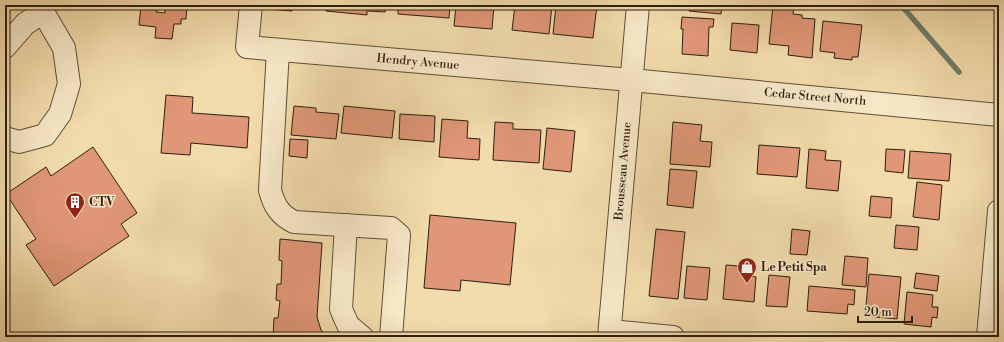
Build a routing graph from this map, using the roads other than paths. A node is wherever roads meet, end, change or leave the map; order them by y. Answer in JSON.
{"nodes":[{"id":1,"x":251,"y":5,"type":"edge"},
{"id":2,"x":638,"y":5,"type":"edge"},
{"id":3,"x":44,"y":9,"type":"edge"},
{"id":4,"x":5,"y":47,"type":"edge"},
{"id":5,"x":278,"y":50,"type":"junction"},
{"id":6,"x":631,"y":80,"type":"junction"},
{"id":7,"x":999,"y":115,"type":"edge"},
{"id":8,"x":5,"y":138,"type":"edge"},
{"id":9,"x":999,"y":211,"type":"edge"},
{"id":10,"x":346,"y":225,"type":"junction"},
{"id":11,"x":610,"y":334,"type":"edge"},
{"id":12,"x":362,"y":337,"type":"edge"},
{"id":13,"x":391,"y":337,"type":"edge"},
{"id":14,"x":673,"y":337,"type":"edge"},
{"id":15,"x":988,"y":337,"type":"edge"}],
"edges":[{"from":1,"to":5,"type":"street","name":"Hendry Avenue"},
{"from":2,"to":6,"type":"street","name":"Brousseau Avenue"},
{"from":3,"to":4,"type":"street"},
{"from":3,"to":8,"type":"street"},
{"from":5,"to":6,"type":"street","name":"Hendry Avenue"},
{"from":5,"to":10,"type":"street"},
{"from":6,"to":7,"type":"street","name":"Cedar Street North"},
{"from":6,"to":11,"type":"street","name":"Brousseau Avenue"},
{"from":9,"to":15,"type":"street"},
{"from":10,"to":12,"type":"street"},
{"from":10,"to":13,"type":"street"},
{"from":11,"to":14,"type":"street"}]}
